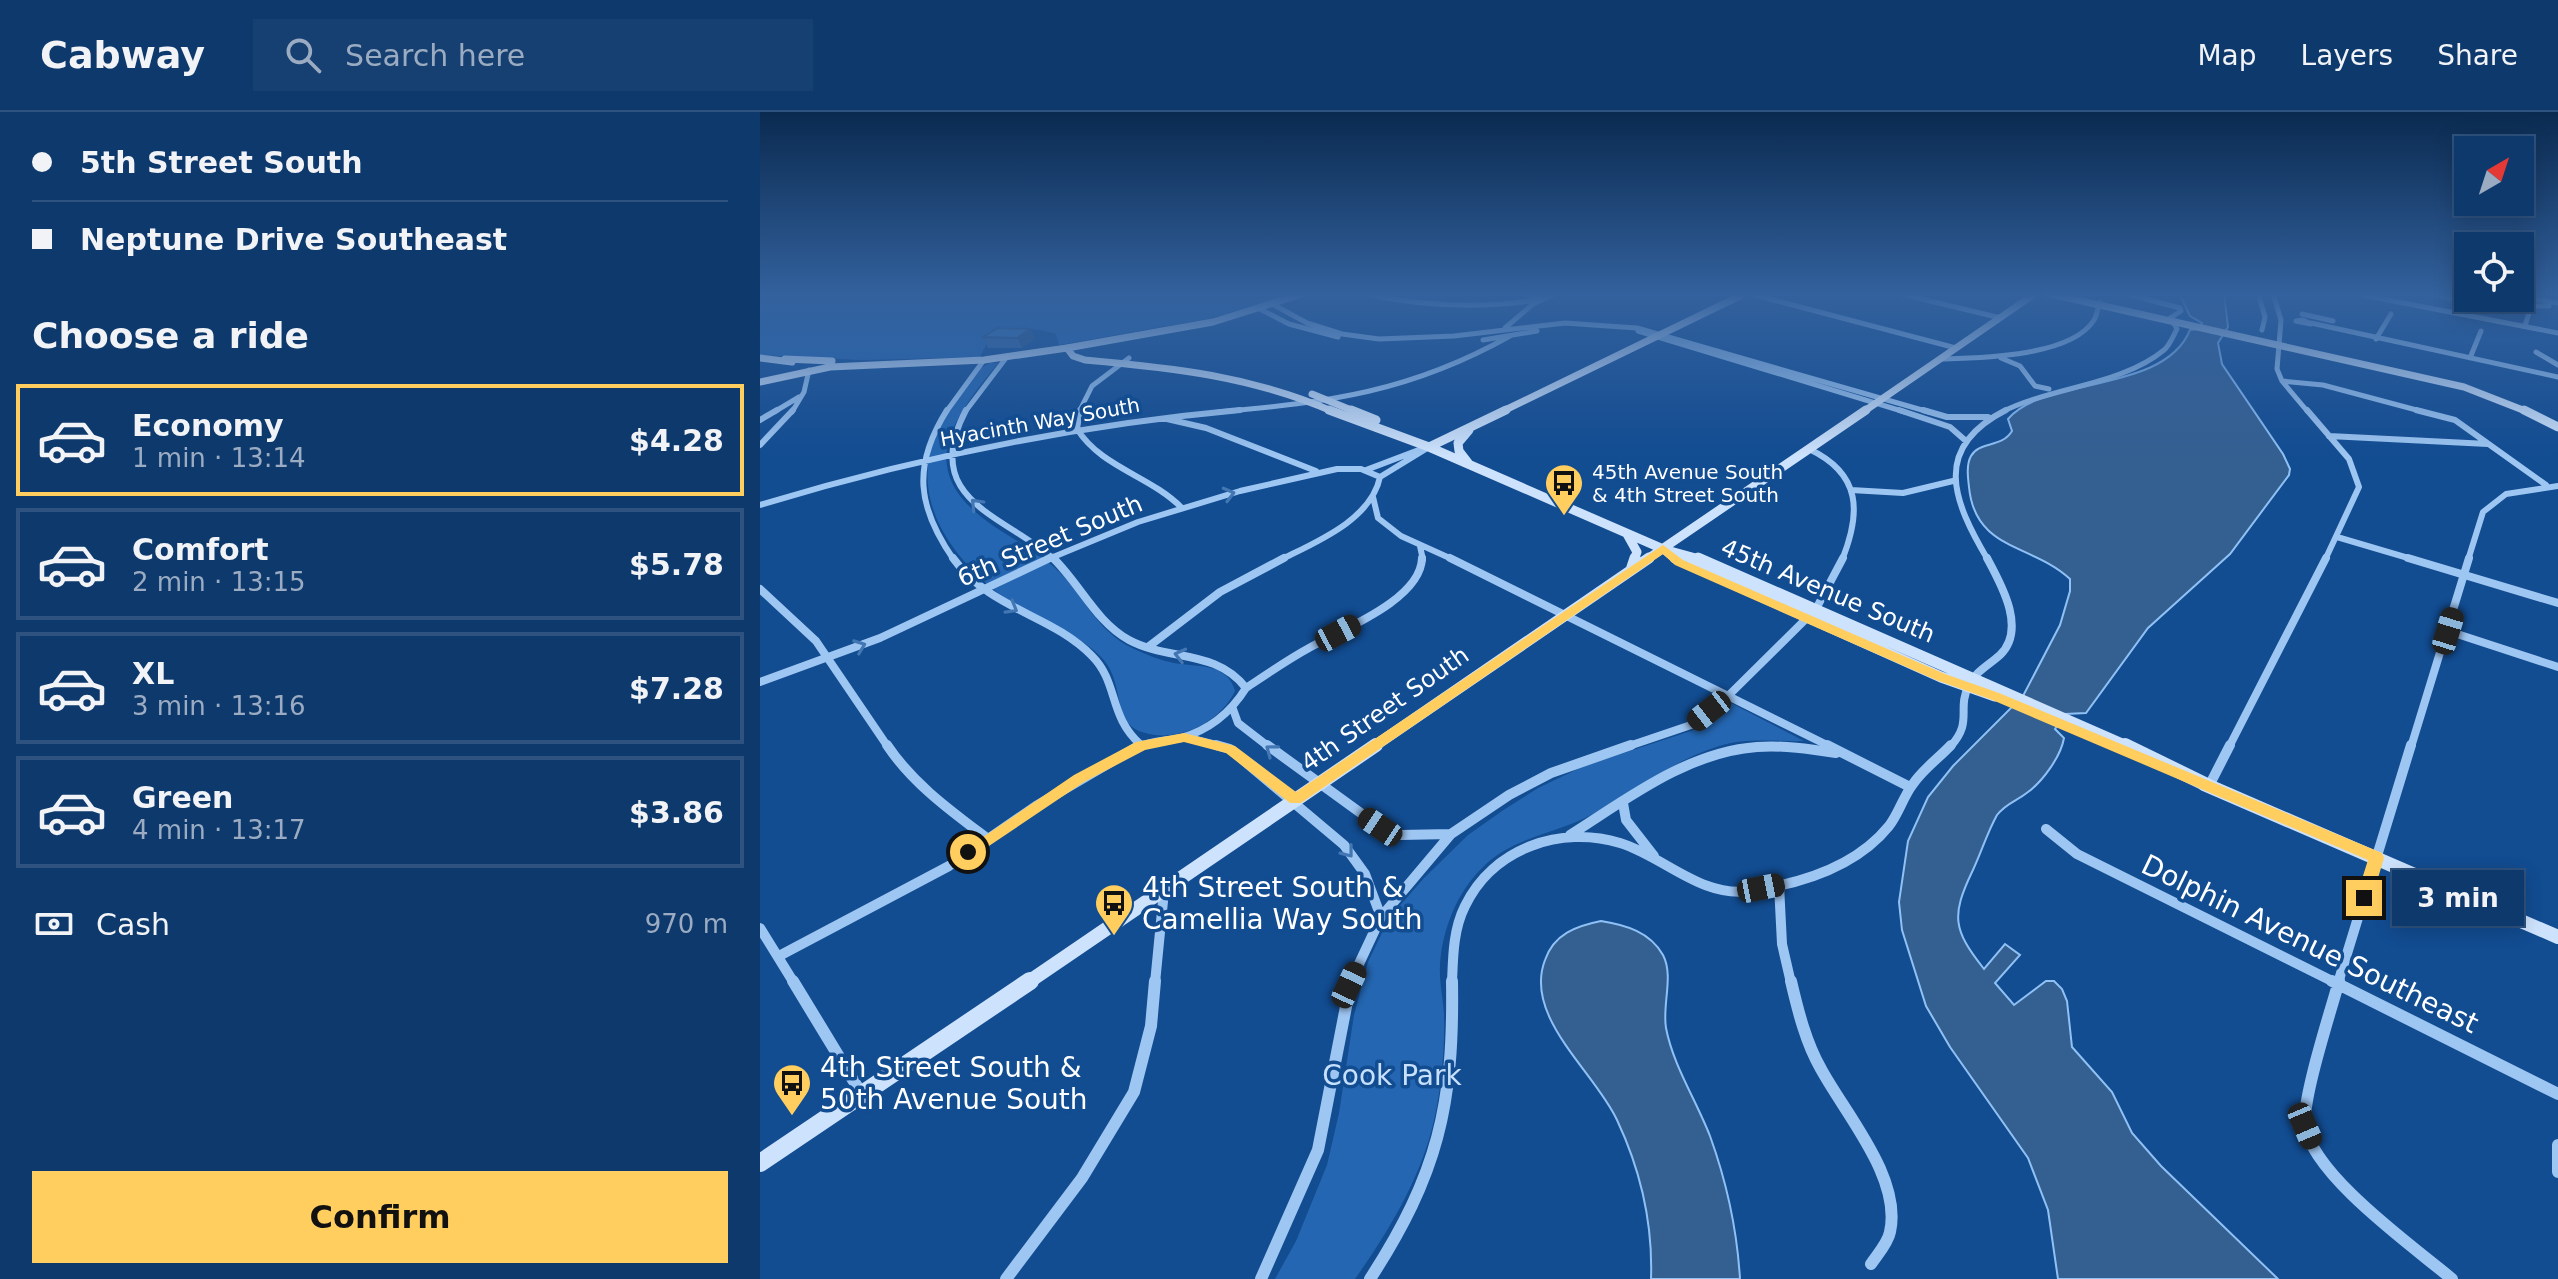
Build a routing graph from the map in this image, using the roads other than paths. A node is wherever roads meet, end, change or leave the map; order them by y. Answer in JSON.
{"nodes":[{"id":1,"x":1071,"y":347,"type":"edge"},
{"id":2,"x":1083,"y":347,"type":"edge"},
{"id":3,"x":1636,"y":347,"type":"edge"},
{"id":4,"x":1696,"y":347,"type":"edge"},
{"id":5,"x":2037,"y":347,"type":"edge"},
{"id":6,"x":2162,"y":347,"type":"edge"},
{"id":7,"x":2278,"y":347,"type":"edge"},
{"id":8,"x":2298,"y":347,"type":"edge"},
{"id":9,"x":2418,"y":347,"type":"edge"},
{"id":10,"x":2474,"y":347,"type":"edge"},
{"id":11,"x":1067,"y":348,"type":"junction"},
{"id":12,"x":1489,"y":348,"type":"edge"},
{"id":13,"x":1716,"y":348,"type":"joint"},
{"id":14,"x":1956,"y":348,"type":"edge"},
{"id":15,"x":1708,"y":352,"type":"junction"},
{"id":16,"x":2536,"y":352,"type":"dead end"},
{"id":17,"x":2019,"y":353,"type":"junction"},
{"id":18,"x":1994,"y":356,"type":"junction"},
{"id":19,"x":1006,"y":358,"type":"junction"},
{"id":20,"x":2470,"y":358,"type":"junction"},
{"id":21,"x":785,"y":359,"type":"junction"},
{"id":22,"x":1940,"y":359,"type":"junction"},
{"id":23,"x":762,"y":360,"type":"edge"},
{"id":24,"x":984,"y":360,"type":"junction"},
{"id":25,"x":1124,"y":360,"type":"junction"},
{"id":26,"x":2015,"y":362,"type":"junction"},
{"id":27,"x":887,"y":364,"type":"junction"},
{"id":28,"x":2558,"y":365,"type":"edge"},
{"id":29,"x":809,"y":370,"type":"junction"},
{"id":30,"x":2558,"y":377,"type":"edge"},
{"id":31,"x":2282,"y":381,"type":"junction"},
{"id":32,"x":760,"y":382,"type":"edge"},
{"id":33,"x":2054,"y":390,"type":"junction"},
{"id":34,"x":2027,"y":392,"type":"junction"},
{"id":35,"x":803,"y":394,"type":"junction"},
{"id":36,"x":1331,"y":401,"type":"junction"},
{"id":37,"x":1879,"y":401,"type":"junction"},
{"id":38,"x":2512,"y":401,"type":"junction"},
{"id":39,"x":1313,"y":402,"type":"junction"},
{"id":40,"x":1217,"y":411,"type":"junction"},
{"id":41,"x":1990,"y":417,"type":"junction"},
{"id":42,"x":1150,"y":418,"type":"junction"},
{"id":43,"x":2558,"y":418,"type":"edge"},
{"id":44,"x":760,"y":420,"type":"edge"},
{"id":45,"x":1474,"y":425,"type":"junction"},
{"id":46,"x":2558,"y":427,"type":"edge"},
{"id":47,"x":1209,"y":428,"type":"junction"},
{"id":48,"x":1077,"y":429,"type":"junction"},
{"id":49,"x":2329,"y":436,"type":"junction"},
{"id":50,"x":1966,"y":441,"type":"junction"},
{"id":51,"x":2489,"y":444,"type":"junction"},
{"id":52,"x":760,"y":445,"type":"edge"},
{"id":53,"x":1429,"y":447,"type":"junction"},
{"id":54,"x":1809,"y":449,"type":"junction"},
{"id":55,"x":951,"y":454,"type":"junction"},
{"id":56,"x":923,"y":460,"type":"junction"},
{"id":57,"x":1471,"y":465,"type":"junction"},
{"id":58,"x":1366,"y":470,"type":"junction"},
{"id":59,"x":1320,"y":472,"type":"junction"},
{"id":60,"x":1380,"y":477,"type":"junction"},
{"id":61,"x":1953,"y":481,"type":"junction"},
{"id":62,"x":2546,"y":485,"type":"junction"},
{"id":63,"x":2558,"y":486,"type":"edge"},
{"id":64,"x":1851,"y":490,"type":"junction"},
{"id":65,"x":1373,"y":497,"type":"junction"},
{"id":66,"x":760,"y":505,"type":"edge"},
{"id":67,"x":1182,"y":508,"type":"junction"},
{"id":68,"x":1627,"y":533,"type":"junction"},
{"id":69,"x":2337,"y":537,"type":"junction"},
{"id":70,"x":1419,"y":544,"type":"junction"},
{"id":71,"x":1663,"y":549,"type":"junction"},
{"id":72,"x":1052,"y":557,"type":"junction"},
{"id":73,"x":1631,"y":570,"type":"junction"},
{"id":74,"x":2465,"y":575,"type":"junction"},
{"id":75,"x":760,"y":589,"type":"edge"},
{"id":76,"x":983,"y":591,"type":"junction"},
{"id":77,"x":2558,"y":603,"type":"edge"},
{"id":78,"x":1812,"y":613,"type":"junction"},
{"id":79,"x":1565,"y":614,"type":"junction"},
{"id":80,"x":2448,"y":631,"type":"junction"},
{"id":81,"x":1148,"y":647,"type":"junction"},
{"id":82,"x":829,"y":658,"type":"junction"},
{"id":83,"x":2558,"y":667,"type":"edge"},
{"id":84,"x":760,"y":682,"type":"edge"},
{"id":85,"x":1970,"y":682,"type":"junction"},
{"id":86,"x":1246,"y":688,"type":"junction"},
{"id":87,"x":1727,"y":697,"type":"junction"},
{"id":88,"x":1233,"y":709,"type":"junction"},
{"id":89,"x":1184,"y":737,"type":"junction"},
{"id":90,"x":1141,"y":745,"type":"junction"},
{"id":91,"x":1848,"y":756,"type":"junction"},
{"id":92,"x":1318,"y":784,"type":"junction"},
{"id":93,"x":2209,"y":786,"type":"junction"},
{"id":94,"x":1910,"y":787,"type":"junction"},
{"id":95,"x":1295,"y":799,"type":"junction"},
{"id":96,"x":1623,"y":803,"type":"junction"},
{"id":97,"x":2046,"y":829,"type":"dead end"},
{"id":98,"x":1451,"y":834,"type":"junction"},
{"id":99,"x":1570,"y":835,"type":"junction"},
{"id":100,"x":988,"y":839,"type":"junction"},
{"id":101,"x":2377,"y":858,"type":"junction"},
{"id":102,"x":1658,"y":861,"type":"junction"},
{"id":103,"x":1779,"y":885,"type":"junction"},
{"id":104,"x":1164,"y":891,"type":"junction"},
{"id":105,"x":1381,"y":917,"type":"junction"},
{"id":106,"x":760,"y":928,"type":"edge"},
{"id":107,"x":2558,"y":937,"type":"edge"},
{"id":108,"x":779,"y":956,"type":"junction"},
{"id":109,"x":2338,"y":984,"type":"junction"},
{"id":110,"x":862,"y":1094,"type":"junction"},
{"id":111,"x":2558,"y":1094,"type":"edge"},
{"id":112,"x":2558,"y":1145,"type":"edge"},
{"id":113,"x":760,"y":1163,"type":"edge"},
{"id":114,"x":2558,"y":1172,"type":"edge"},
{"id":115,"x":1871,"y":1264,"type":"dead end"},
{"id":116,"x":1006,"y":1279,"type":"edge"},
{"id":117,"x":1261,"y":1279,"type":"edge"},
{"id":118,"x":1370,"y":1279,"type":"edge"},
{"id":119,"x":2452,"y":1279,"type":"edge"}],
"edges":[{"from":1,"to":11,"type":"street"},
{"from":2,"to":25,"type":"street","name":"45th Avenue South"},
{"from":3,"to":45,"type":"street","name":"6th Street South"},
{"from":4,"to":15,"type":"street"},
{"from":5,"to":17,"type":"street"},
{"from":6,"to":33,"type":"street"},
{"from":7,"to":31,"type":"street"},
{"from":8,"to":38,"type":"street"},
{"from":9,"to":20,"type":"street"},
{"from":10,"to":20,"type":"street"},
{"from":11,"to":19,"type":"street"},
{"from":11,"to":25,"type":"street","name":"45th Avenue South"},
{"from":12,"to":36,"type":"street","name":"Hyacinth Way South"},
{"from":13,"to":15,"type":"street"},
{"from":13,"to":37,"type":"street"},
{"from":14,"to":22,"type":"street","name":"4th Street South"},
{"from":15,"to":37,"type":"street"},
{"from":16,"to":28,"type":"street"},
{"from":17,"to":18,"type":"street"},
{"from":17,"to":26,"type":"street"},
{"from":18,"to":22,"type":"street"},
{"from":18,"to":26,"type":"street"},
{"from":19,"to":24,"type":"street"},
{"from":19,"to":55,"type":"street"},
{"from":20,"to":30,"type":"street"},
{"from":21,"to":23,"type":"street"},
{"from":21,"to":27,"type":"street"},
{"from":21,"to":29,"type":"street"},
{"from":22,"to":37,"type":"street","name":"4th Street South"},
{"from":24,"to":27,"type":"street"},
{"from":24,"to":56,"type":"street"},
{"from":25,"to":36,"type":"street","name":"45th Avenue South"},
{"from":25,"to":39,"type":"street","name":"45th Avenue South"},
{"from":25,"to":48,"type":"street"},
{"from":26,"to":34,"type":"street"},
{"from":27,"to":29,"type":"street"},
{"from":29,"to":32,"type":"street"},
{"from":29,"to":35,"type":"street"},
{"from":31,"to":49,"type":"street"},
{"from":31,"to":51,"type":"street"},
{"from":33,"to":34,"type":"street"},
{"from":33,"to":34,"type":"street"},
{"from":34,"to":41,"type":"street"},
{"from":35,"to":44,"type":"street"},
{"from":35,"to":52,"type":"street"},
{"from":36,"to":39,"type":"street","name":"Hyacinth Way South"},
{"from":36,"to":53,"type":"street","name":"45th Avenue South"},
{"from":37,"to":41,"type":"street"},
{"from":37,"to":50,"type":"street"},
{"from":37,"to":54,"type":"street","name":"4th Street South"},
{"from":38,"to":43,"type":"street"},
{"from":38,"to":46,"type":"street"},
{"from":39,"to":40,"type":"street","name":"Hyacinth Way South"},
{"from":39,"to":53,"type":"street","name":"45th Avenue South"},
{"from":40,"to":42,"type":"street","name":"Hyacinth Way South"},
{"from":40,"to":47,"type":"street"},
{"from":41,"to":50,"type":"street"},
{"from":42,"to":47,"type":"street"},
{"from":42,"to":48,"type":"street","name":"Hyacinth Way South"},
{"from":45,"to":53,"type":"street","name":"6th Street South"},
{"from":45,"to":57,"type":"street"},
{"from":47,"to":59,"type":"street"},
{"from":48,"to":55,"type":"street","name":"Hyacinth Way South"},
{"from":48,"to":67,"type":"street"},
{"from":49,"to":51,"type":"street"},
{"from":49,"to":69,"type":"street"},
{"from":50,"to":61,"type":"street"},
{"from":51,"to":62,"type":"street"},
{"from":53,"to":57,"type":"street","name":"45th Avenue South"},
{"from":53,"to":58,"type":"street","name":"6th Street South"},
{"from":53,"to":60,"type":"street","name":"6th Street South"},
{"from":54,"to":64,"type":"street"},
{"from":54,"to":71,"type":"street","name":"4th Street South"},
{"from":55,"to":56,"type":"street","name":"Hyacinth Way South"},
{"from":72,"to":55,"type":"street","one_way":true},
{"from":56,"to":66,"type":"street","name":"Hyacinth Way South"},
{"from":56,"to":76,"type":"street"},
{"from":57,"to":68,"type":"street","name":"45th Avenue South"},
{"from":58,"to":59,"type":"street","name":"6th Street South"},
{"from":58,"to":60,"type":"street","name":"6th Street South"},
{"from":67,"to":59,"type":"street","name":"6th Street South","one_way":true},
{"from":60,"to":65,"type":"street"},
{"from":61,"to":64,"type":"street"},
{"from":61,"to":85,"type":"street"},
{"from":62,"to":63,"type":"street"},
{"from":62,"to":74,"type":"street"},
{"from":64,"to":78,"type":"street"},
{"from":65,"to":70,"type":"street"},
{"from":65,"to":81,"type":"street"},
{"from":67,"to":72,"type":"street","name":"6th Street South"},
{"from":68,"to":71,"type":"street","name":"45th Avenue South"},
{"from":68,"to":73,"type":"street"},
{"from":69,"to":74,"type":"street"},
{"from":69,"to":93,"type":"street"},
{"from":70,"to":79,"type":"street"},
{"from":70,"to":86,"type":"street"},
{"from":71,"to":73,"type":"street","name":"4th Street South"},
{"from":71,"to":78,"type":"street","name":"45th Avenue South"},
{"from":72,"to":76,"type":"street","name":"6th Street South"},
{"from":72,"to":81,"type":"street"},
{"from":73,"to":79,"type":"street","name":"4th Street South"},
{"from":74,"to":77,"type":"street"},
{"from":74,"to":80,"type":"street"},
{"from":75,"to":82,"type":"street"},
{"from":82,"to":76,"type":"street","name":"6th Street South","one_way":true},
{"from":76,"to":90,"type":"street","one_way":true},
{"from":78,"to":85,"type":"street","name":"45th Avenue South"},
{"from":78,"to":87,"type":"street"},
{"from":79,"to":87,"type":"street"},
{"from":79,"to":92,"type":"street","name":"4th Street South"},
{"from":80,"to":83,"type":"street"},
{"from":80,"to":101,"type":"street"},
{"from":86,"to":81,"type":"street","one_way":true},
{"from":82,"to":84,"type":"street","name":"6th Street South"},
{"from":82,"to":100,"type":"street"},
{"from":85,"to":93,"type":"street","name":"45th Avenue South"},
{"from":85,"to":94,"type":"street"},
{"from":86,"to":88,"type":"street"},
{"from":87,"to":91,"type":"street"},
{"from":87,"to":98,"type":"street"},
{"from":88,"to":89,"type":"street"},
{"from":92,"to":88,"type":"street","one_way":true},
{"from":89,"to":90,"type":"street"},
{"from":89,"to":95,"type":"street"},
{"from":90,"to":100,"type":"street"},
{"from":91,"to":94,"type":"street"},
{"from":91,"to":96,"type":"street"},
{"from":92,"to":95,"type":"street","name":"4th Street South"},
{"from":92,"to":98,"type":"street"},
{"from":93,"to":101,"type":"street","name":"45th Avenue South"},
{"from":94,"to":103,"type":"street"},
{"from":95,"to":104,"type":"street","name":"4th Street South"},
{"from":95,"to":105,"type":"street","one_way":true},
{"from":96,"to":99,"type":"street"},
{"from":96,"to":102,"type":"street"},
{"from":97,"to":109,"type":"street","name":"Dolphin Avenue Southeast"},
{"from":98,"to":105,"type":"street"},
{"from":99,"to":102,"type":"street"},
{"from":99,"to":118,"type":"street"},
{"from":100,"to":108,"type":"street"},
{"from":101,"to":107,"type":"street","name":"45th Avenue South"},
{"from":101,"to":109,"type":"street"},
{"from":102,"to":103,"type":"street"},
{"from":103,"to":115,"type":"street"},
{"from":104,"to":110,"type":"street","name":"4th Street South"},
{"from":104,"to":116,"type":"street"},
{"from":105,"to":117,"type":"street"},
{"from":106,"to":108,"type":"street"},
{"from":108,"to":110,"type":"street"},
{"from":109,"to":111,"type":"street","name":"Dolphin Avenue Southeast"},
{"from":109,"to":119,"type":"street"},
{"from":110,"to":113,"type":"street","name":"4th Street South"},
{"from":112,"to":114,"type":"street"}]}
